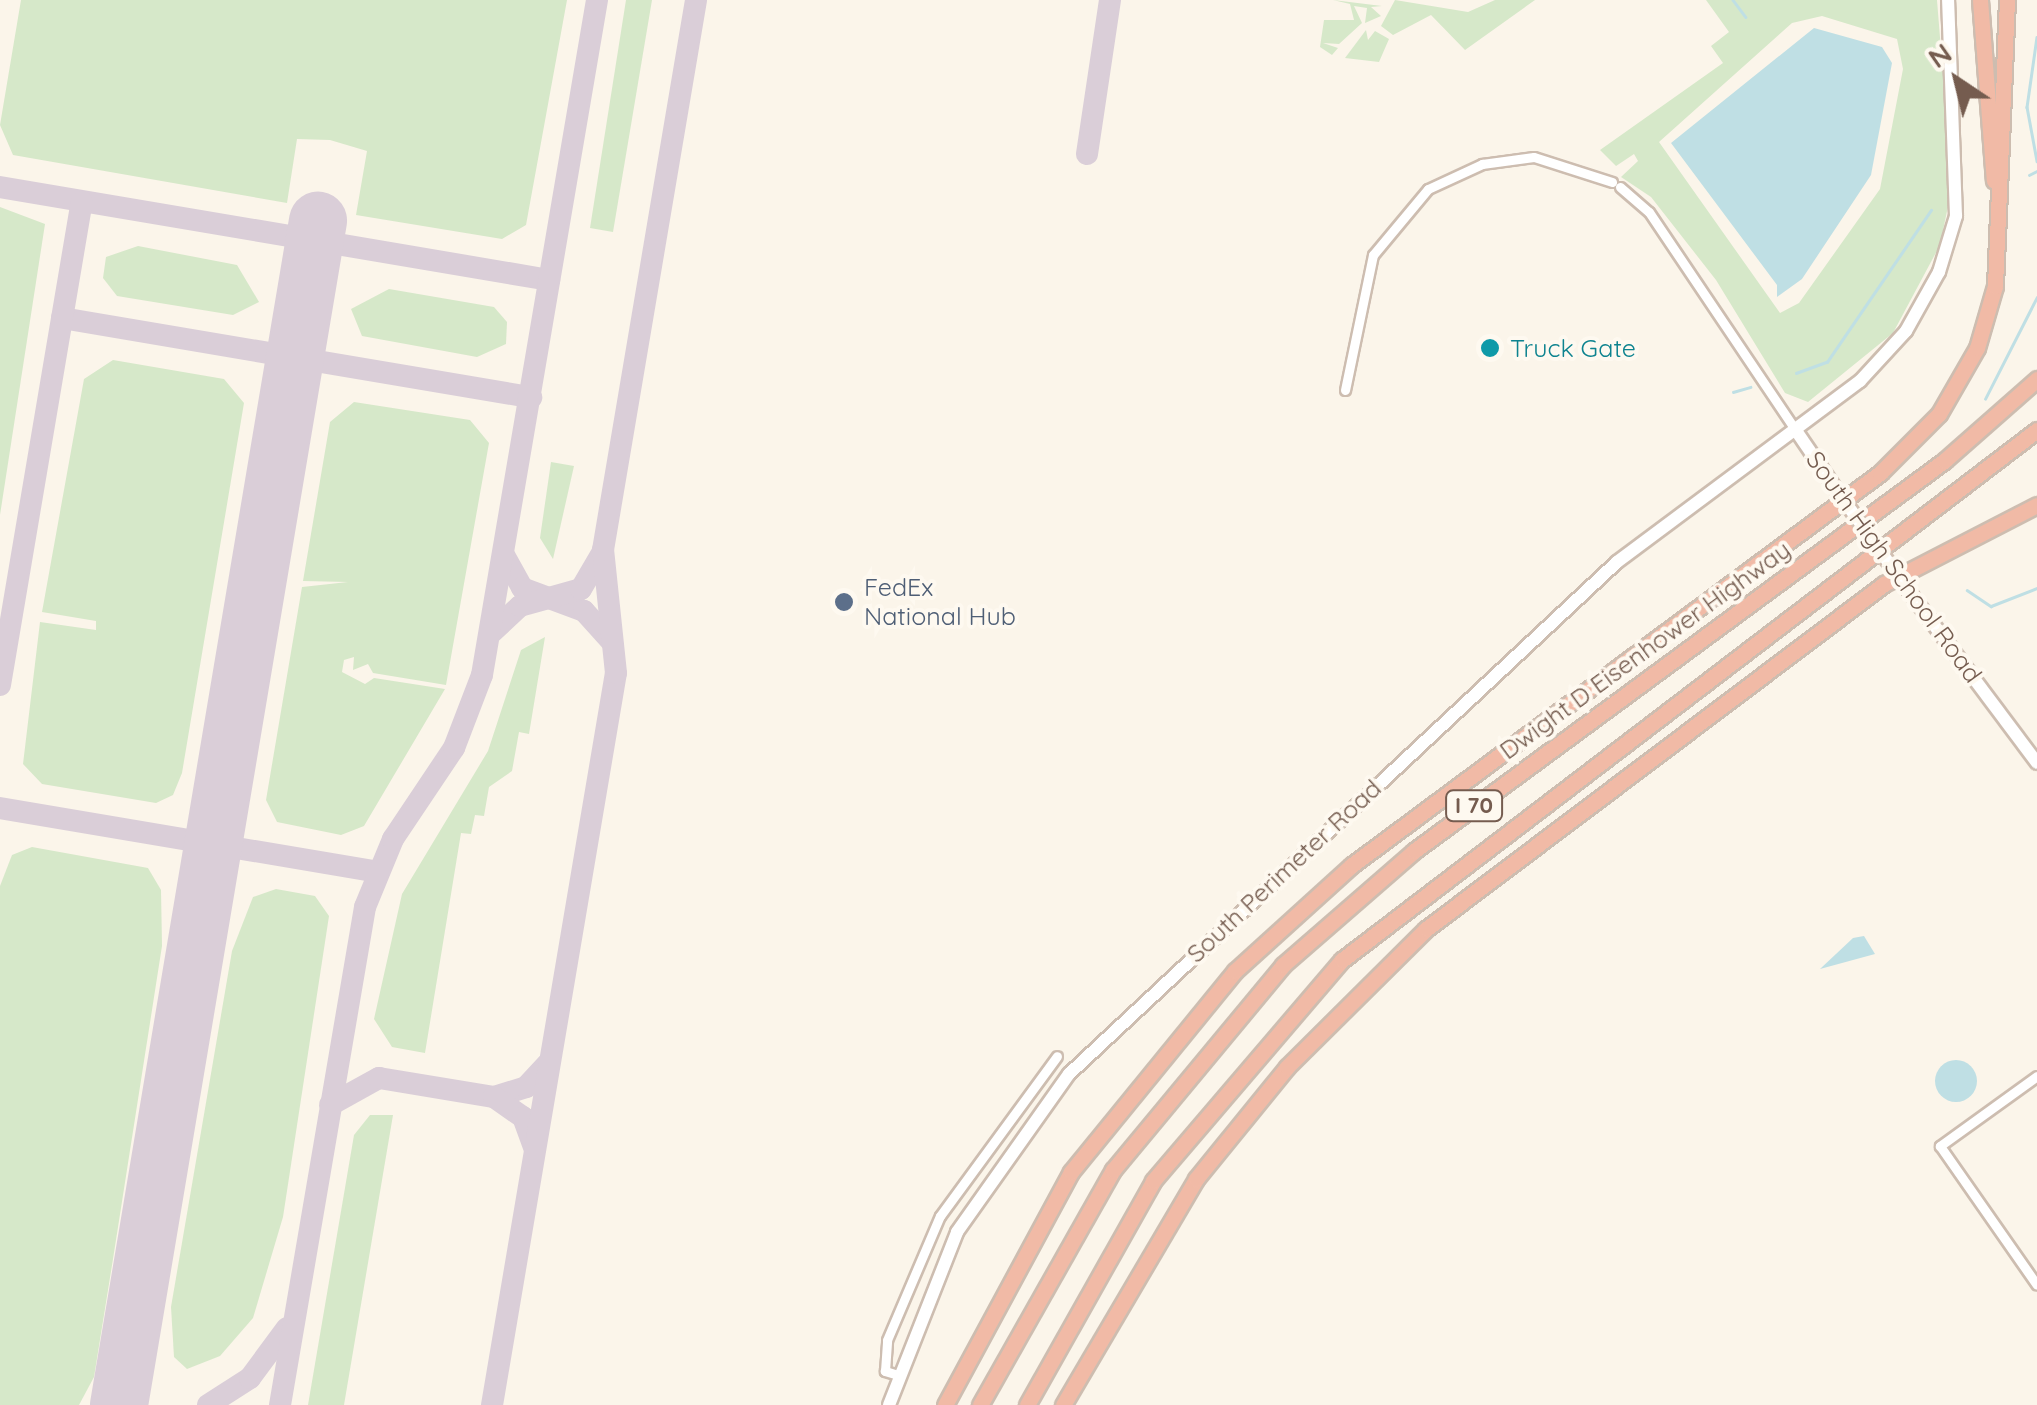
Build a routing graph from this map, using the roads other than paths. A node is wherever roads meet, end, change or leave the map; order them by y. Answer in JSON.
{"nodes":[{"id":1,"x":1948,"y":0,"type":"edge"},
{"id":2,"x":1980,"y":0,"type":"edge"},
{"id":3,"x":2008,"y":0,"type":"edge"},
{"id":4,"x":2000,"y":223,"type":"junction"},
{"id":5,"x":2037,"y":379,"type":"edge"},
{"id":6,"x":1345,"y":390,"type":"dead end"},
{"id":7,"x":1794,"y":429,"type":"junction"},
{"id":8,"x":2037,"y":430,"type":"edge"},
{"id":9,"x":2037,"y":508,"type":"edge"},
{"id":10,"x":2037,"y":763,"type":"edge"},
{"id":11,"x":1058,"y":1056,"type":"dead end"},
{"id":12,"x":2037,"y":1076,"type":"edge"},
{"id":13,"x":2037,"y":1285,"type":"edge"},
{"id":14,"x":898,"y":1376,"type":"junction"},
{"id":15,"x":888,"y":1405,"type":"edge"},
{"id":16,"x":944,"y":1405,"type":"edge"},
{"id":17,"x":980,"y":1405,"type":"edge"},
{"id":18,"x":1027,"y":1405,"type":"edge"},
{"id":19,"x":1063,"y":1405,"type":"edge"}],
"edges":[{"from":1,"to":7,"type":"street","name":"South High School Road"},
{"from":2,"to":4,"type":"highway"},
{"from":3,"to":4,"type":"highway"},
{"from":4,"to":16,"type":"highway"},
{"from":5,"to":17,"type":"highway","name":"Dwight D Eisenhower Highway","number":"I 70"},
{"from":6,"to":7,"type":"street"},
{"from":7,"to":10,"type":"street","name":"South High School Road","bridge":true},
{"from":7,"to":14,"type":"street","name":"South Perimeter Road"},
{"from":8,"to":18,"type":"highway","number":"I 70"},
{"from":9,"to":19,"type":"highway"},
{"from":11,"to":14,"type":"street"},
{"from":12,"to":13,"type":"street"},
{"from":14,"to":15,"type":"street","name":"South Perimeter Road"}]}
